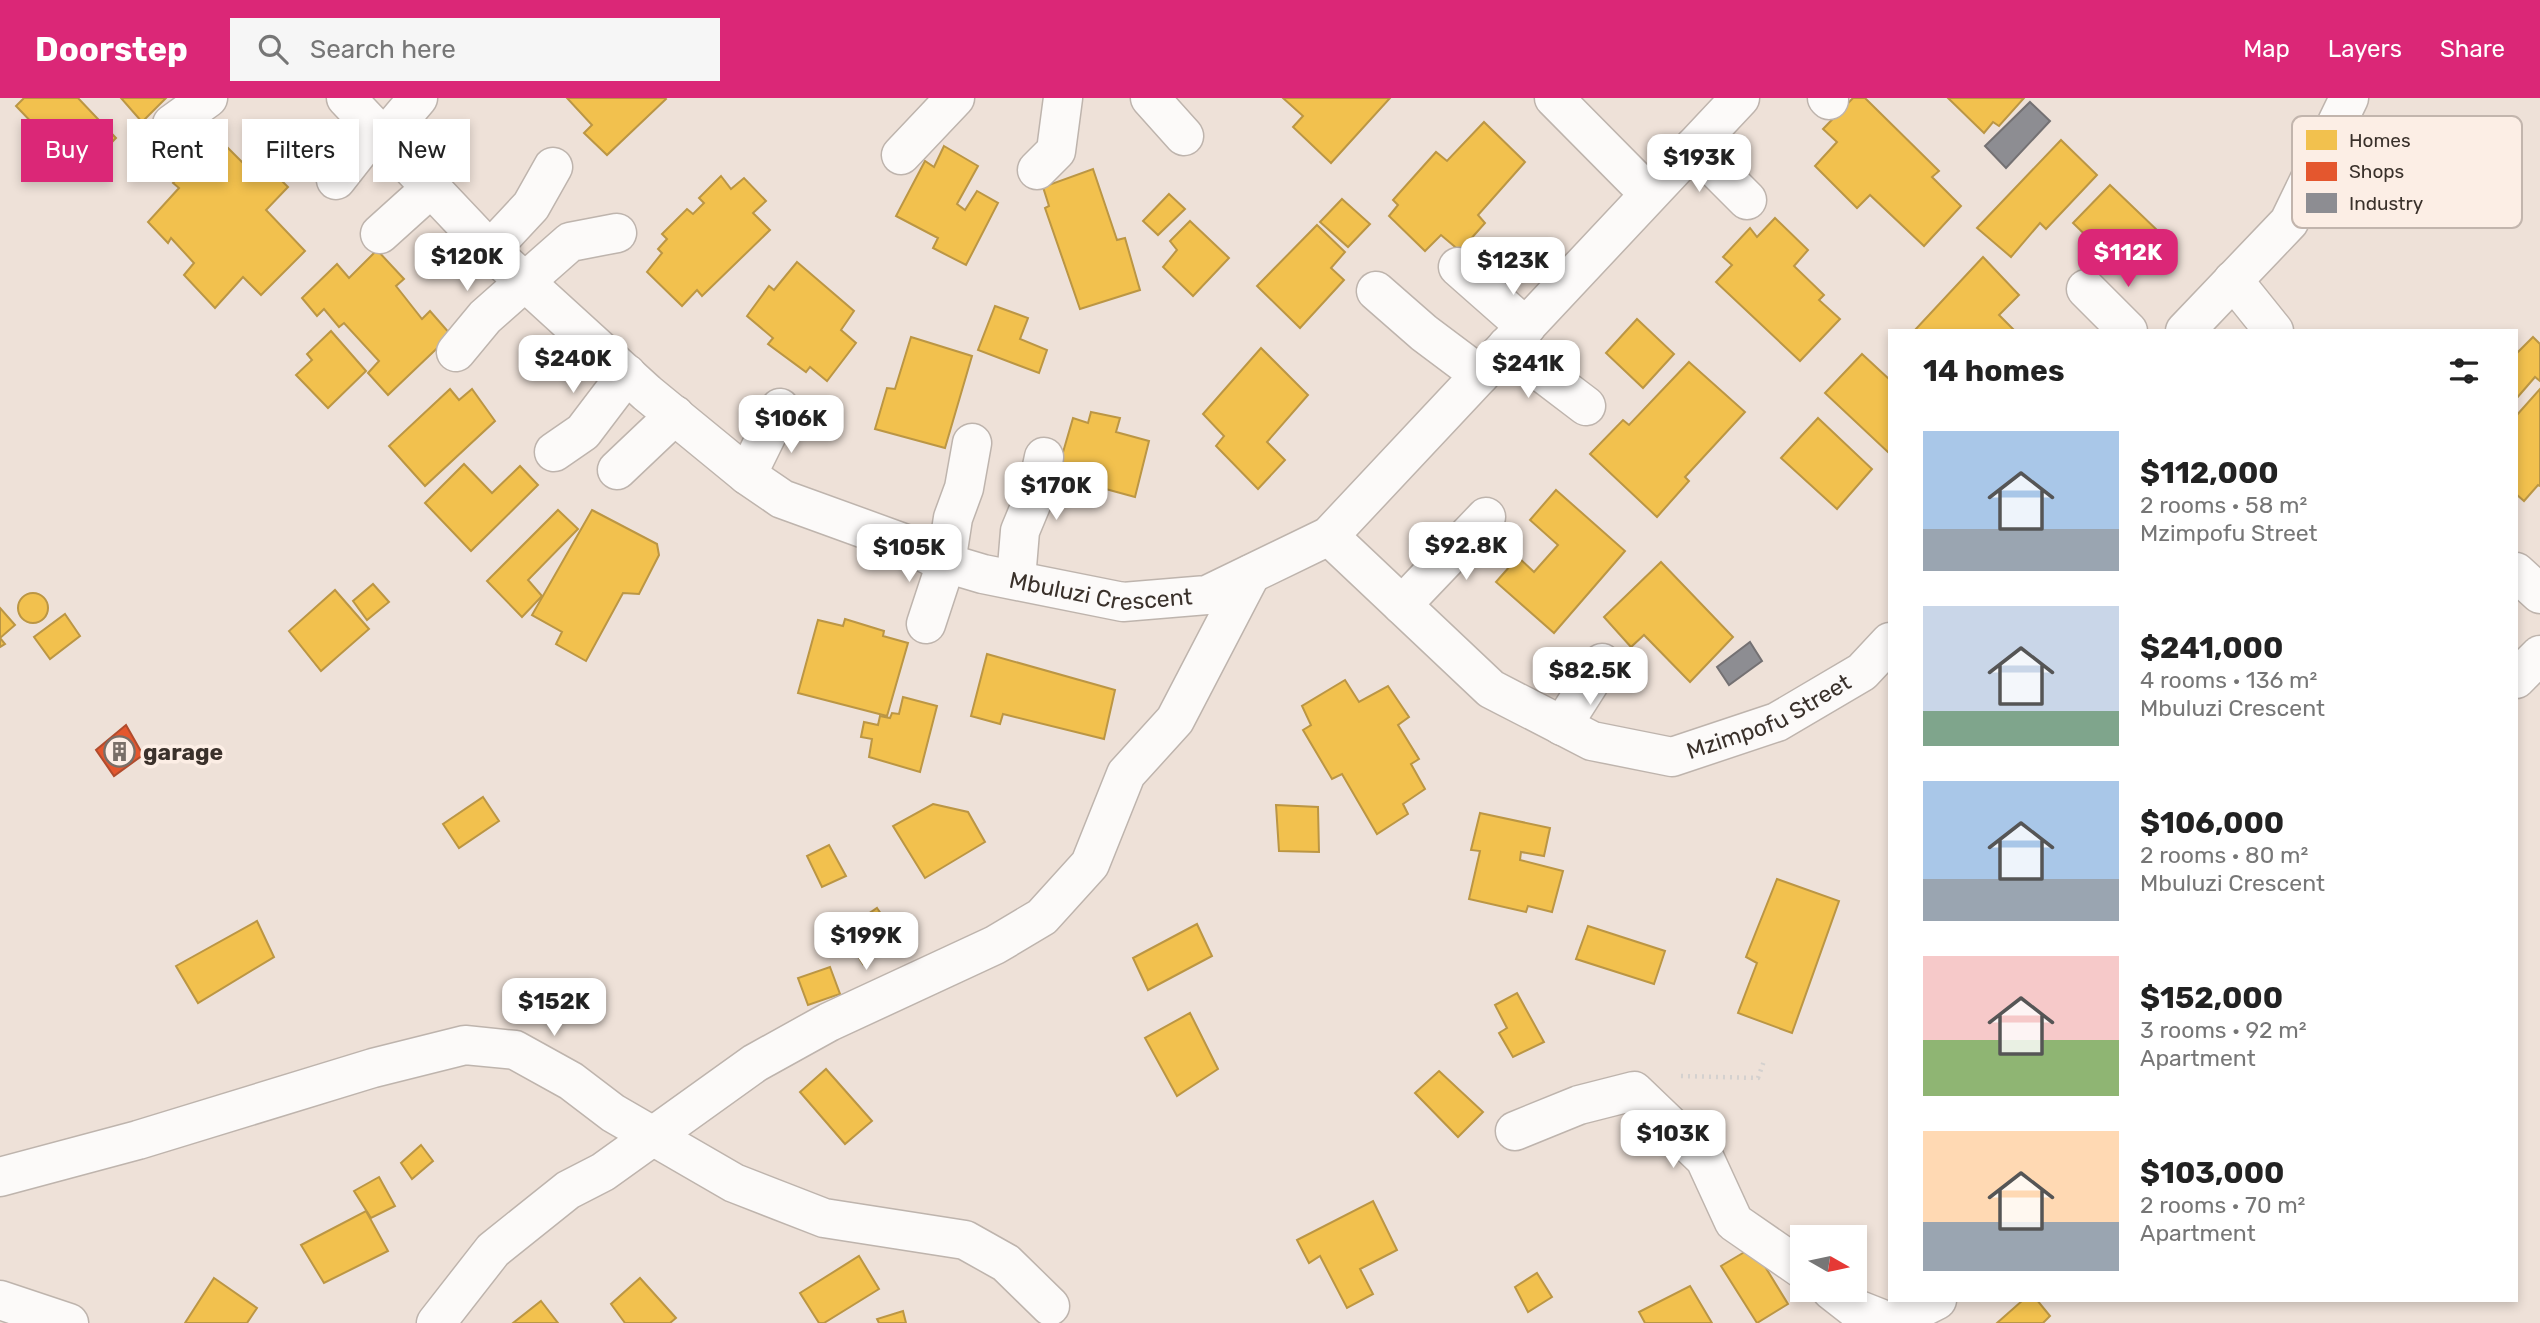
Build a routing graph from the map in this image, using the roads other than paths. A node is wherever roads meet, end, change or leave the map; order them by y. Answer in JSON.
{"nodes":[{"id":1,"x":208,"y":98,"type":"edge"},
{"id":2,"x":346,"y":98,"type":"edge"},
{"id":3,"x":418,"y":98,"type":"edge"},
{"id":4,"x":955,"y":98,"type":"edge"},
{"id":5,"x":1063,"y":98,"type":"edge"},
{"id":6,"x":1150,"y":98,"type":"edge"},
{"id":7,"x":1554,"y":98,"type":"edge"},
{"id":8,"x":1740,"y":98,"type":"edge"},
{"id":9,"x":2349,"y":98,"type":"edge"},
{"id":10,"x":2340,"y":116,"type":"edge"},
{"id":11,"x":179,"y":119,"type":"edge"},
{"id":12,"x":396,"y":119,"type":"edge"},
{"id":13,"x":373,"y":127,"type":"edge"},
{"id":14,"x":1184,"y":136,"type":"dead end"},
{"id":15,"x":373,"y":141,"type":"edge"},
{"id":16,"x":1694,"y":147,"type":"junction"},
{"id":17,"x":359,"y":155,"type":"edge"},
{"id":18,"x":901,"y":155,"type":"dead end"},
{"id":19,"x":553,"y":167,"type":"dead end"},
{"id":20,"x":1037,"y":170,"type":"dead end"},
{"id":21,"x":425,"y":182,"type":"edge"},
{"id":22,"x":431,"y":188,"type":"junction"},
{"id":23,"x":1649,"y":194,"type":"junction"},
{"id":24,"x":1746,"y":200,"type":"dead end"},
{"id":25,"x":2292,"y":214,"type":"edge"},
{"id":26,"x":617,"y":233,"type":"dead end"},
{"id":27,"x":380,"y":234,"type":"dead end"},
{"id":28,"x":490,"y":250,"type":"junction"},
{"id":29,"x":1458,"y":267,"type":"dead end"},
{"id":30,"x":2233,"y":280,"type":"junction"},
{"id":31,"x":526,"y":283,"type":"junction"},
{"id":32,"x":2086,"y":289,"type":"dead end"},
{"id":33,"x":1376,"y":291,"type":"dead end"},
{"id":34,"x":2126,"y":329,"type":"edge"},
{"id":35,"x":2187,"y":329,"type":"edge"},
{"id":36,"x":2272,"y":329,"type":"edge"},
{"id":37,"x":1516,"y":337,"type":"junction"},
{"id":38,"x":456,"y":352,"type":"dead end"},
{"id":39,"x":627,"y":374,"type":"junction"},
{"id":40,"x":1480,"y":375,"type":"junction"},
{"id":41,"x":1586,"y":406,"type":"dead end"},
{"id":42,"x":780,"y":408,"type":"dead end"},
{"id":43,"x":674,"y":415,"type":"junction"},
{"id":44,"x":972,"y":443,"type":"dead end"},
{"id":45,"x":554,"y":452,"type":"dead end"},
{"id":46,"x":1044,"y":457,"type":"dead end"},
{"id":47,"x":617,"y":470,"type":"dead end"},
{"id":48,"x":747,"y":475,"type":"junction"},
{"id":49,"x":1486,"y":517,"type":"dead end"},
{"id":50,"x":1329,"y":536,"type":"junction"},
{"id":51,"x":946,"y":564,"type":"junction"},
{"id":52,"x":1251,"y":574,"type":"junction"},
{"id":53,"x":2518,"y":574,"type":"edge"},
{"id":54,"x":1016,"y":579,"type":"junction"},
{"id":55,"x":2540,"y":594,"type":"edge"},
{"id":56,"x":1402,"y":605,"type":"junction"},
{"id":57,"x":926,"y":624,"type":"dead end"},
{"id":58,"x":1888,"y":644,"type":"edge"},
{"id":59,"x":2540,"y":655,"type":"edge"},
{"id":60,"x":1602,"y":663,"type":"dead end"},
{"id":61,"x":2518,"y":677,"type":"edge"},
{"id":62,"x":1562,"y":726,"type":"junction"},
{"id":63,"x":1515,"y":1131,"type":"dead end"},
{"id":64,"x":651,"y":1136,"type":"junction"},
{"id":65,"x":0,"y":1177,"type":"edge"},
{"id":66,"x":1790,"y":1261,"type":"edge"},
{"id":67,"x":0,"y":1300,"type":"edge"},
{"id":68,"x":1846,"y":1302,"type":"edge"},
{"id":69,"x":1933,"y":1302,"type":"edge"},
{"id":70,"x":1050,"y":1306,"type":"dead end"},
{"id":71,"x":69,"y":1323,"type":"edge"},
{"id":72,"x":436,"y":1323,"type":"edge"},
{"id":73,"x":1892,"y":1323,"type":"edge"}],
"edges":[{"from":1,"to":11,"type":"street"},
{"from":2,"to":13,"type":"street","name":"Mbuluzi Crescent"},
{"from":3,"to":12,"type":"street"},
{"from":4,"to":18,"type":"street"},
{"from":5,"to":20,"type":"street"},
{"from":6,"to":14,"type":"street"},
{"from":7,"to":23,"type":"street"},
{"from":8,"to":16,"type":"street","name":"Mbuluzi Crescent"},
{"from":9,"to":10,"type":"street"},
{"from":15,"to":17,"type":"street"},
{"from":16,"to":23,"type":"street","name":"Mbuluzi Crescent"},
{"from":16,"to":24,"type":"street"},
{"from":19,"to":28,"type":"street"},
{"from":21,"to":22,"type":"street","name":"Mbuluzi Crescent"},
{"from":22,"to":27,"type":"street"},
{"from":22,"to":28,"type":"street","name":"Mbuluzi Crescent"},
{"from":23,"to":37,"type":"street","name":"Mbuluzi Crescent"},
{"from":25,"to":30,"type":"street"},
{"from":26,"to":31,"type":"street"},
{"from":28,"to":31,"type":"street","name":"Mbuluzi Crescent"},
{"from":29,"to":37,"type":"street"},
{"from":30,"to":35,"type":"street"},
{"from":30,"to":36,"type":"street"},
{"from":31,"to":38,"type":"street"},
{"from":31,"to":39,"type":"street","name":"Mbuluzi Crescent"},
{"from":32,"to":34,"type":"street"},
{"from":33,"to":40,"type":"street"},
{"from":37,"to":40,"type":"street","name":"Mbuluzi Crescent"},
{"from":37,"to":41,"type":"street"},
{"from":39,"to":43,"type":"street","name":"Mbuluzi Crescent"},
{"from":39,"to":45,"type":"street"},
{"from":40,"to":50,"type":"street","name":"Mbuluzi Crescent"},
{"from":42,"to":48,"type":"street"},
{"from":43,"to":47,"type":"street"},
{"from":43,"to":48,"type":"street","name":"Mbuluzi Crescent"},
{"from":44,"to":51,"type":"street"},
{"from":46,"to":54,"type":"street"},
{"from":48,"to":51,"type":"street","name":"Mbuluzi Crescent"},
{"from":49,"to":56,"type":"street"},
{"from":50,"to":52,"type":"street","name":"Mbuluzi Crescent"},
{"from":50,"to":56,"type":"street","name":"Mzimpofu Street"},
{"from":51,"to":54,"type":"street","name":"Mbuluzi Crescent"},
{"from":51,"to":57,"type":"street"},
{"from":52,"to":54,"type":"street","name":"Mbuluzi Crescent"},
{"from":52,"to":64,"type":"street"},
{"from":53,"to":55,"type":"street"},
{"from":56,"to":62,"type":"street","name":"Mzimpofu Street"},
{"from":58,"to":62,"type":"street","name":"Mzimpofu Street"},
{"from":59,"to":61,"type":"street"},
{"from":60,"to":62,"type":"street"},
{"from":63,"to":66,"type":"street"},
{"from":64,"to":65,"type":"street"},
{"from":64,"to":70,"type":"street"},
{"from":64,"to":72,"type":"street"},
{"from":67,"to":71,"type":"street"},
{"from":68,"to":73,"type":"street"},
{"from":69,"to":73,"type":"street"}]}
